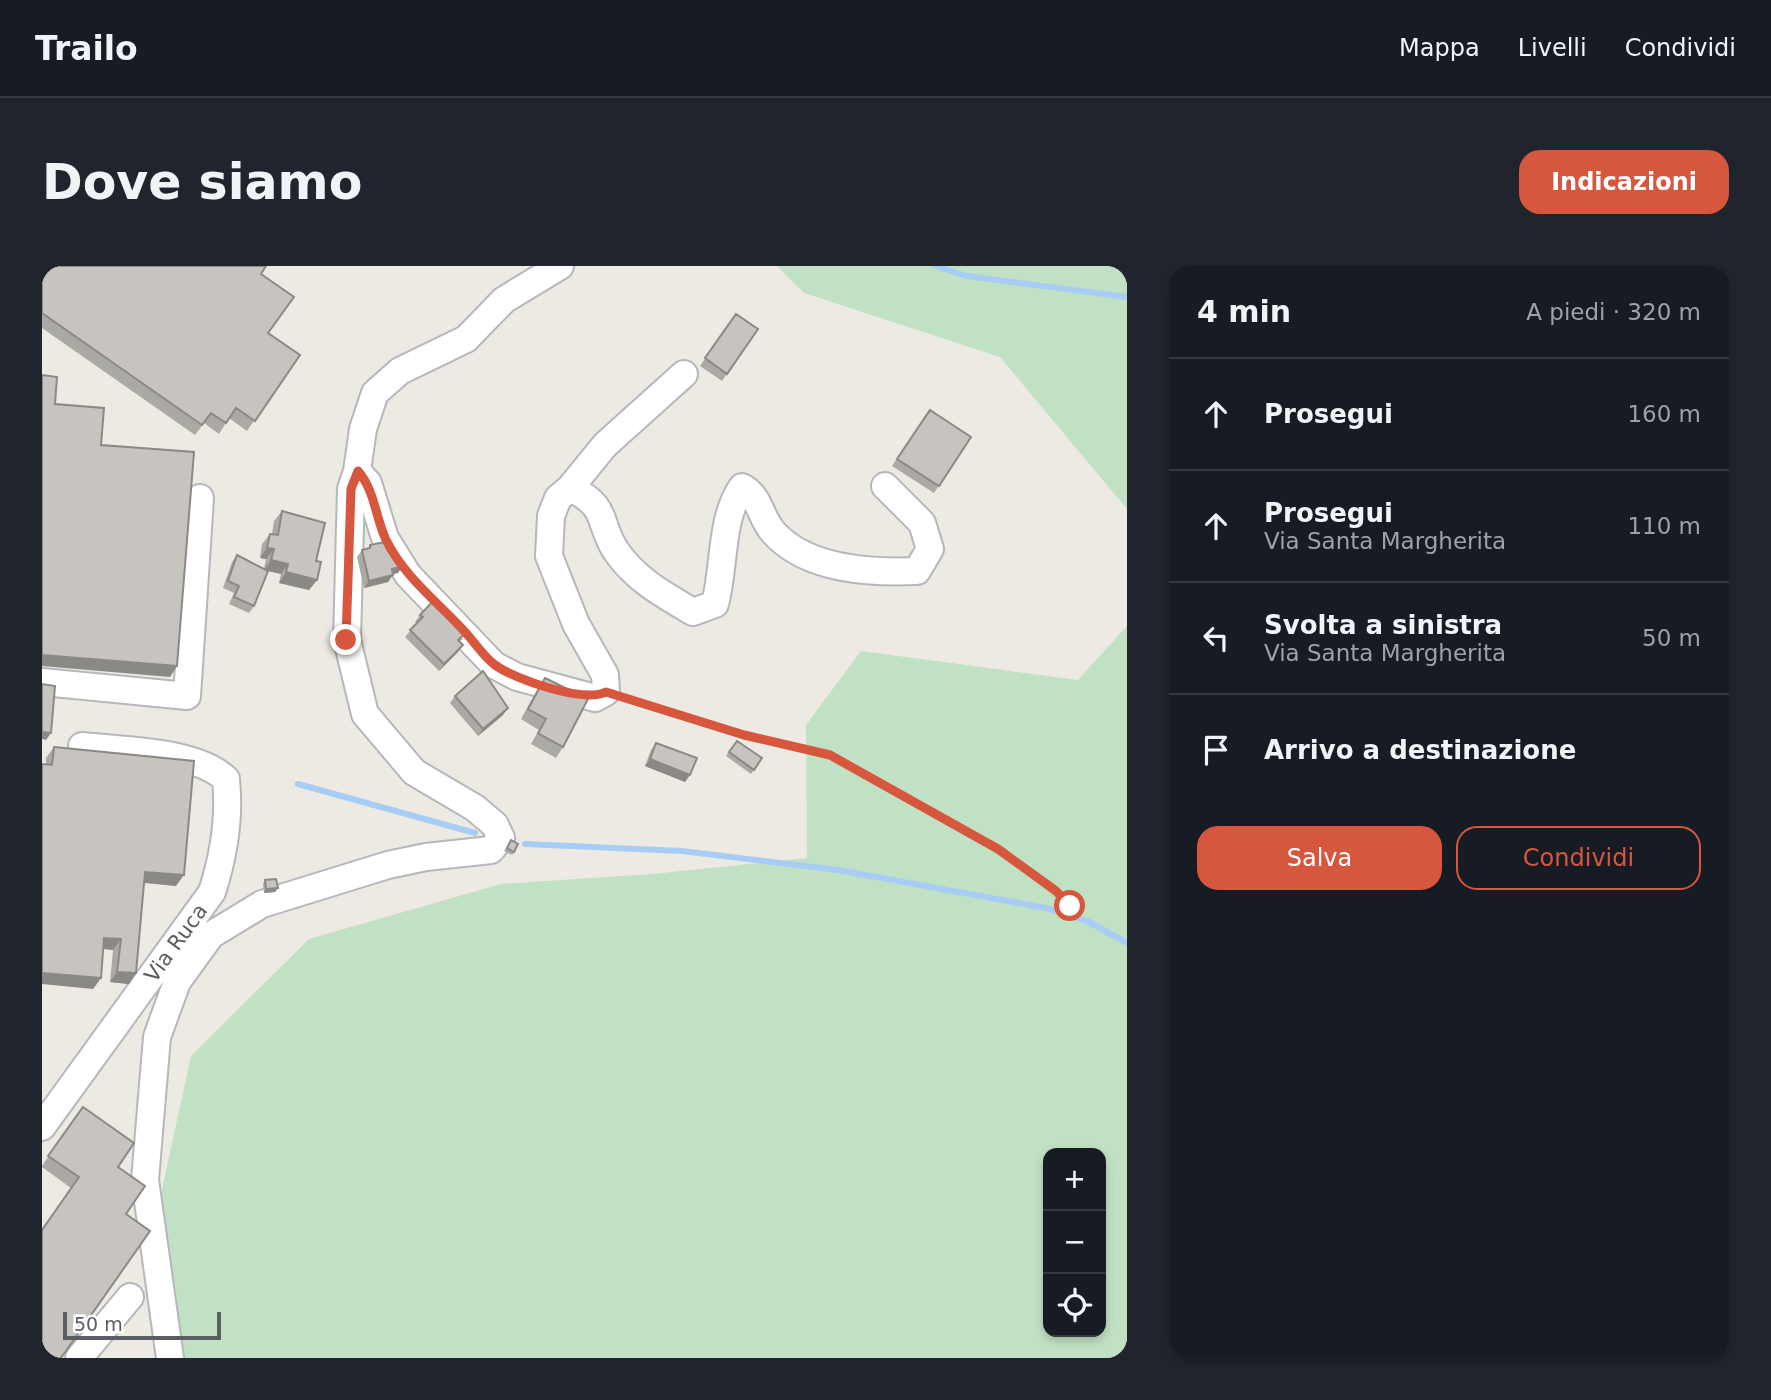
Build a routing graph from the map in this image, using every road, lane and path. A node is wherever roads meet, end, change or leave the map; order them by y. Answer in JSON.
{"nodes":[{"id":1,"x":560,"y":266,"type":"edge"},
{"id":2,"x":684,"y":373,"type":"dead end"},
{"id":3,"x":358,"y":471,"type":"junction"},
{"id":4,"x":885,"y":486,"type":"dead end"},
{"id":5,"x":570,"y":488,"type":"junction"},
{"id":6,"x":200,"y":498,"type":"dead end"},
{"id":7,"x":42,"y":682,"type":"edge"},
{"id":8,"x":606,"y":692,"type":"junction"},
{"id":9,"x":82,"y":746,"type":"dead end"},
{"id":10,"x":1070,"y":906,"type":"dead end"},
{"id":11,"x":42,"y":1127,"type":"edge"},
{"id":12,"x":130,"y":1297,"type":"dead end"},
{"id":13,"x":79,"y":1358,"type":"edge"},
{"id":14,"x":170,"y":1358,"type":"edge"}],
"edges":[{"from":1,"to":3,"type":"street"},
{"from":2,"to":5,"type":"street"},
{"from":3,"to":8,"type":"street"},
{"from":3,"to":14,"type":"street"},
{"from":4,"to":5,"type":"street"},
{"from":5,"to":8,"type":"street"},
{"from":6,"to":7,"type":"street"},
{"from":8,"to":10,"type":"path"},
{"from":9,"to":11,"type":"street","name":"Via Ruca"},
{"from":12,"to":13,"type":"street"}]}
